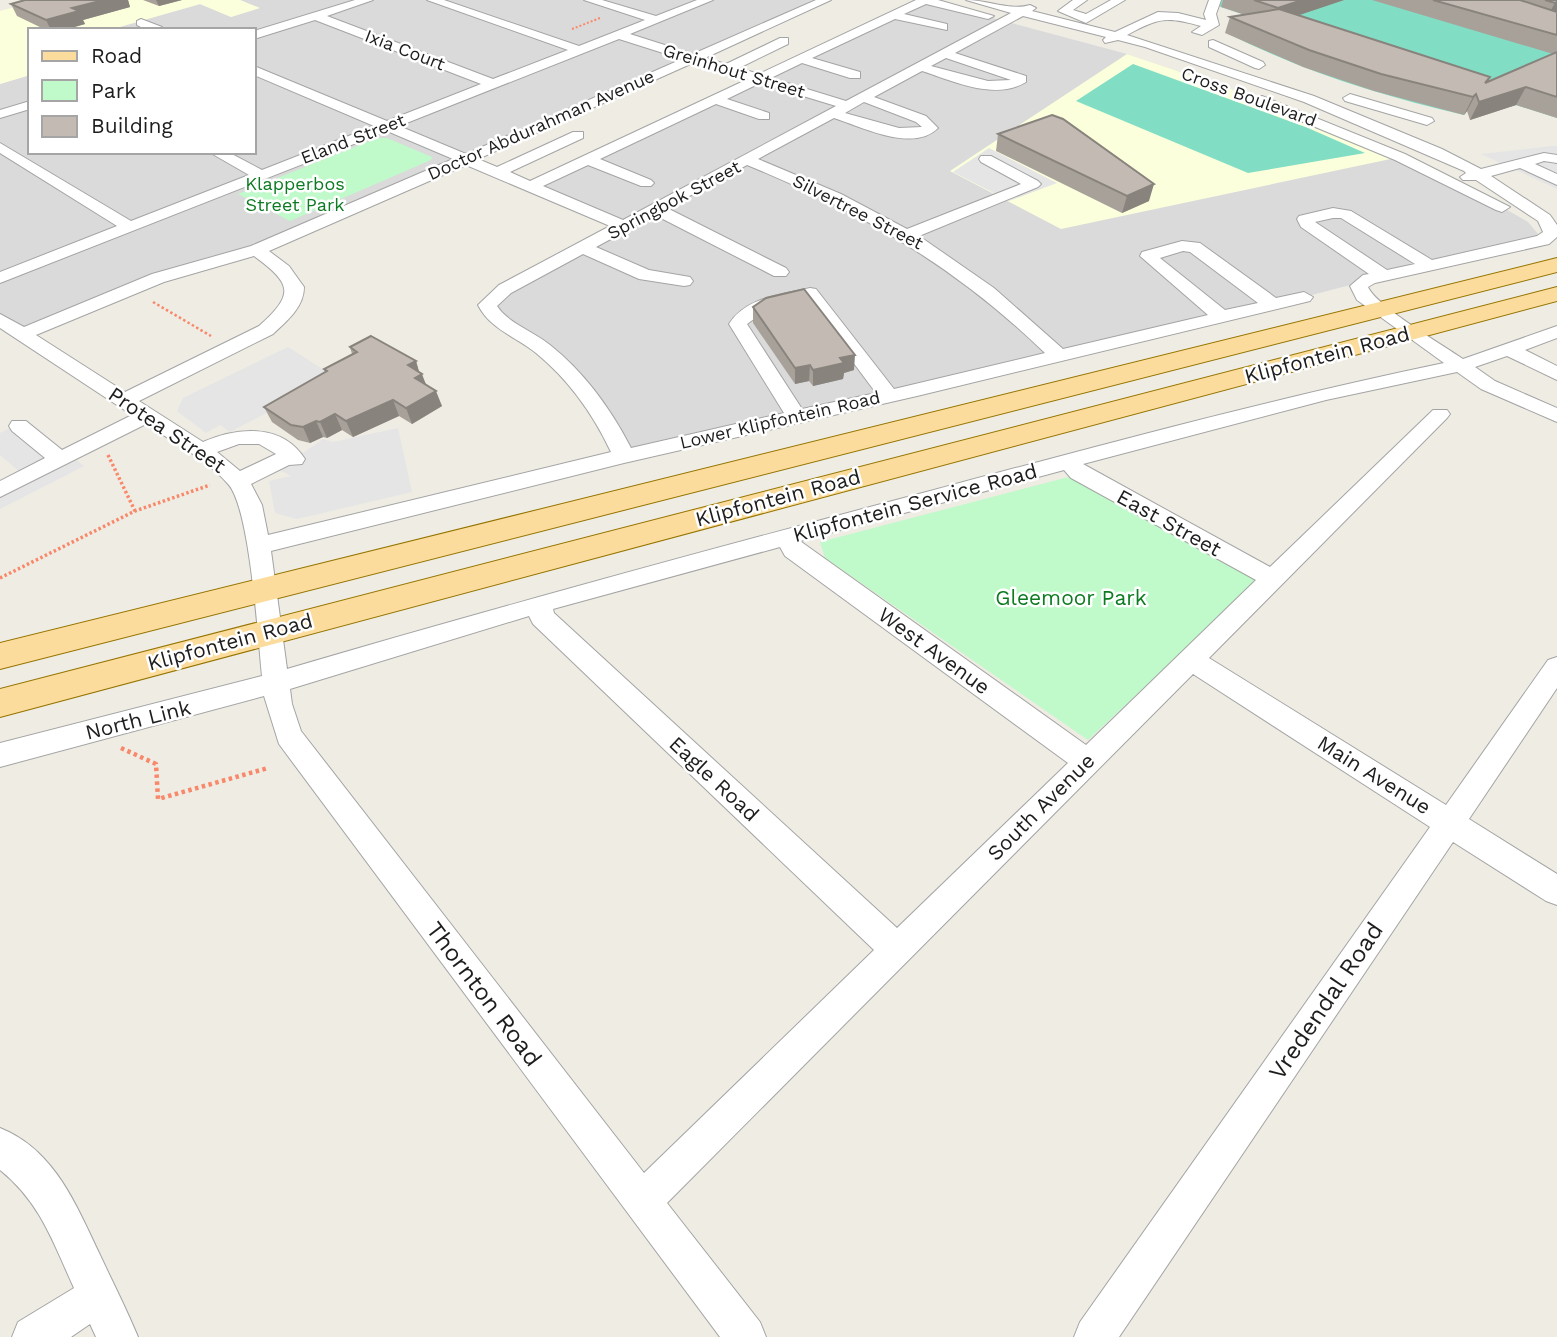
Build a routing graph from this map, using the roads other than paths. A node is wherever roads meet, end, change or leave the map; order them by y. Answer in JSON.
{"nodes":[{"id":1,"x":367,"y":0,"type":"edge"},
{"id":2,"x":433,"y":0,"type":"edge"},
{"id":3,"x":590,"y":0,"type":"edge"},
{"id":4,"x":707,"y":0,"type":"edge"},
{"id":5,"x":825,"y":0,"type":"edge"},
{"id":6,"x":925,"y":0,"type":"edge"},
{"id":7,"x":972,"y":0,"type":"edge"},
{"id":8,"x":1046,"y":0,"type":"edge"},
{"id":9,"x":1081,"y":0,"type":"edge"},
{"id":10,"x":1119,"y":0,"type":"edge"},
{"id":11,"x":1215,"y":0,"type":"edge"},
{"id":12,"x":1023,"y":12,"type":"junction"},
{"id":13,"x":894,"y":15,"type":"junction"},
{"id":14,"x":316,"y":16,"type":"junction"},
{"id":15,"x":1086,"y":19,"type":"junction"},
{"id":16,"x":656,"y":20,"type":"junction"},
{"id":17,"x":1007,"y":21,"type":"junction"},
{"id":18,"x":1112,"y":21,"type":"dead end"},
{"id":19,"x":141,"y":23,"type":"dead end"},
{"id":20,"x":1212,"y":26,"type":"junction"},
{"id":21,"x":943,"y":27,"type":"dead end"},
{"id":22,"x":1131,"y":27,"type":"junction"},
{"id":23,"x":153,"y":28,"type":"edge"},
{"id":24,"x":256,"y":34,"type":"edge"},
{"id":25,"x":619,"y":35,"type":"junction"},
{"id":26,"x":1117,"y":36,"type":"junction"},
{"id":27,"x":1187,"y":36,"type":"dead end"},
{"id":28,"x":1170,"y":37,"type":"dead end"},
{"id":29,"x":784,"y":41,"type":"dead end"},
{"id":30,"x":1092,"y":44,"type":"junction"},
{"id":31,"x":1213,"y":44,"type":"dead end"},
{"id":32,"x":579,"y":50,"type":"junction"},
{"id":33,"x":1117,"y":51,"type":"dead end"},
{"id":34,"x":946,"y":54,"type":"junction"},
{"id":35,"x":693,"y":58,"type":"junction"},
{"id":36,"x":801,"y":59,"type":"junction"},
{"id":37,"x":922,"y":67,"type":"junction"},
{"id":38,"x":726,"y":68,"type":"junction"},
{"id":39,"x":1226,"y":69,"type":"junction"},
{"id":40,"x":256,"y":71,"type":"edge"},
{"id":41,"x":855,"y":75,"type":"dead end"},
{"id":42,"x":760,"y":79,"type":"junction"},
{"id":43,"x":1202,"y":79,"type":"dead end"},
{"id":44,"x":494,"y":84,"type":"junction"},
{"id":45,"x":1336,"y":92,"type":"dead end"},
{"id":46,"x":1245,"y":94,"type":"dead end"},
{"id":47,"x":865,"y":98,"type":"junction"},
{"id":48,"x":1350,"y":98,"type":"junction"},
{"id":49,"x":716,"y":100,"type":"junction"},
{"id":50,"x":28,"y":106,"type":"edge"},
{"id":51,"x":849,"y":106,"type":"junction"},
{"id":52,"x":0,"y":114,"type":"edge"},
{"id":53,"x":835,"y":114,"type":"junction"},
{"id":54,"x":1351,"y":114,"type":"junction"},
{"id":55,"x":764,"y":116,"type":"dead end"},
{"id":56,"x":1427,"y":121,"type":"dead end"},
{"id":57,"x":385,"y":126,"type":"junction"},
{"id":58,"x":578,"y":135,"type":"dead end"},
{"id":59,"x":0,"y":148,"type":"edge"},
{"id":60,"x":220,"y":154,"type":"edge"},
{"id":61,"x":1557,"y":159,"type":"edge"},
{"id":62,"x":463,"y":160,"type":"junction"},
{"id":63,"x":588,"y":160,"type":"junction"},
{"id":64,"x":747,"y":160,"type":"junction"},
{"id":65,"x":1521,"y":163,"type":"junction"},
{"id":66,"x":983,"y":166,"type":"dead end"},
{"id":67,"x":496,"y":173,"type":"junction"},
{"id":68,"x":261,"y":175,"type":"junction"},
{"id":69,"x":1479,"y":175,"type":"junction"},
{"id":70,"x":1557,"y":180,"type":"edge"},
{"id":71,"x":1449,"y":181,"type":"junction"},
{"id":72,"x":646,"y":183,"type":"dead end"},
{"id":73,"x":530,"y":187,"type":"junction"},
{"id":74,"x":656,"y":209,"type":"junction"},
{"id":75,"x":624,"y":226,"type":"junction"},
{"id":76,"x":129,"y":227,"type":"junction"},
{"id":77,"x":908,"y":234,"type":"junction"},
{"id":78,"x":1525,"y":243,"type":"junction"},
{"id":79,"x":583,"y":248,"type":"junction"},
{"id":80,"x":257,"y":250,"type":"junction"},
{"id":81,"x":1429,"y":265,"type":"junction"},
{"id":82,"x":1557,"y":265,"type":"edge"},
{"id":83,"x":780,"y":272,"type":"dead end"},
{"id":84,"x":1384,"y":275,"type":"junction"},
{"id":85,"x":0,"y":278,"type":"edge"},
{"id":86,"x":684,"y":281,"type":"dead end"},
{"id":87,"x":1557,"y":293,"type":"edge"},
{"id":88,"x":1304,"y":297,"type":"dead end"},
{"id":89,"x":1272,"y":304,"type":"junction"},
{"id":90,"x":1378,"y":309,"type":"junction"},
{"id":91,"x":1222,"y":317,"type":"junction"},
{"id":92,"x":8,"y":327,"type":"edge"},
{"id":93,"x":1557,"y":332,"type":"edge"},
{"id":94,"x":1412,"y":333,"type":"junction"},
{"id":95,"x":1509,"y":349,"type":"junction"},
{"id":96,"x":1059,"y":356,"type":"junction"},
{"id":97,"x":1460,"y":366,"type":"junction"},
{"id":98,"x":1552,"y":372,"type":"edge"},
{"id":99,"x":889,"y":396,"type":"junction"},
{"id":100,"x":125,"y":400,"type":"junction"},
{"id":101,"x":1519,"y":401,"type":"junction"},
{"id":102,"x":1440,"y":414,"type":"dead end"},
{"id":103,"x":148,"y":415,"type":"junction"},
{"id":104,"x":1557,"y":416,"type":"edge"},
{"id":105,"x":797,"y":417,"type":"junction"},
{"id":106,"x":19,"y":426,"type":"dead end"},
{"id":107,"x":202,"y":451,"type":"junction"},
{"id":108,"x":624,"y":456,"type":"junction"},
{"id":109,"x":60,"y":460,"type":"junction"},
{"id":110,"x":1069,"y":462,"type":"junction"},
{"id":111,"x":239,"y":481,"type":"junction"},
{"id":112,"x":0,"y":490,"type":"edge"},
{"id":113,"x":787,"y":538,"type":"junction"},
{"id":114,"x":257,"y":547,"type":"junction"},
{"id":115,"x":1273,"y":579,"type":"junction"},
{"id":116,"x":265,"y":588,"type":"junction"},
{"id":117,"x":539,"y":604,"type":"junction"},
{"id":118,"x":270,"y":631,"type":"junction"},
{"id":119,"x":0,"y":656,"type":"edge"},
{"id":120,"x":1190,"y":659,"type":"junction"},
{"id":121,"x":1557,"y":667,"type":"edge"},
{"id":122,"x":275,"y":683,"type":"junction"},
{"id":123,"x":0,"y":703,"type":"edge"},
{"id":124,"x":0,"y":755,"type":"edge"},
{"id":125,"x":1087,"y":761,"type":"junction"},
{"id":126,"x":1448,"y":822,"type":"junction"},
{"id":127,"x":1557,"y":891,"type":"edge"},
{"id":128,"x":897,"y":950,"type":"junction"},
{"id":129,"x":0,"y":1146,"type":"edge"},
{"id":130,"x":642,"y":1201,"type":"junction"},
{"id":131,"x":100,"y":1295,"type":"junction"},
{"id":132,"x":33,"y":1337,"type":"edge"},
{"id":133,"x":117,"y":1337,"type":"edge"},
{"id":134,"x":745,"y":1337,"type":"edge"},
{"id":135,"x":1096,"y":1337,"type":"edge"}],
"edges":[{"from":1,"to":14,"type":"street"},
{"from":2,"to":32,"type":"street"},
{"from":3,"to":16,"type":"street"},
{"from":4,"to":16,"type":"street","name":"Eland Street"},
{"from":5,"to":35,"type":"street","name":"Doctor Abdurahman Avenue"},
{"from":6,"to":13,"type":"street"},
{"from":6,"to":17,"type":"street"},
{"from":7,"to":12,"type":"street","name":"Cross Boulevard"},
{"from":8,"to":12,"type":"street","name":"Springbok Street"},
{"from":9,"to":15,"type":"street"},
{"from":10,"to":15,"type":"street"},
{"from":11,"to":20,"type":"street"},
{"from":12,"to":17,"type":"street","name":"Springbok Street"},
{"from":12,"to":26,"type":"street","name":"Cross Boulevard"},
{"from":13,"to":21,"type":"street"},
{"from":13,"to":36,"type":"street"},
{"from":14,"to":24,"type":"street"},
{"from":14,"to":44,"type":"street","name":"Ixia Court"},
{"from":15,"to":18,"type":"street"},
{"from":16,"to":25,"type":"street","name":"Eland Street"},
{"from":17,"to":30,"type":"street"},
{"from":17,"to":34,"type":"street","name":"Springbok Street"},
{"from":19,"to":23,"type":"street"},
{"from":20,"to":22,"type":"street"},
{"from":20,"to":27,"type":"street"},
{"from":22,"to":26,"type":"street"},
{"from":22,"to":28,"type":"street"},
{"from":25,"to":32,"type":"street","name":"Eland Street"},
{"from":25,"to":35,"type":"street","name":"Greinhout Street"},
{"from":26,"to":30,"type":"street"},
{"from":26,"to":39,"type":"street","name":"Cross Boulevard"},
{"from":29,"to":38,"type":"street"},
{"from":30,"to":33,"type":"street"},
{"from":31,"to":39,"type":"street"},
{"from":32,"to":44,"type":"street","name":"Eland Street"},
{"from":34,"to":37,"type":"street","name":"Springbok Street"},
{"from":34,"to":37,"type":"street"},
{"from":35,"to":38,"type":"street","name":"Greinhout Street"},
{"from":35,"to":62,"type":"street","name":"Doctor Abdurahman Avenue"},
{"from":36,"to":41,"type":"street"},
{"from":36,"to":42,"type":"street"},
{"from":37,"to":47,"type":"street","name":"Springbok Street"},
{"from":38,"to":42,"type":"street","name":"Greinhout Street"},
{"from":39,"to":43,"type":"street"},
{"from":39,"to":54,"type":"street","name":"Cross Boulevard"},
{"from":40,"to":57,"type":"street"},
{"from":42,"to":49,"type":"street"},
{"from":42,"to":51,"type":"street","name":"Greinhout Street"},
{"from":44,"to":57,"type":"street","name":"Eland Street"},
{"from":45,"to":48,"type":"street"},
{"from":46,"to":71,"type":"street","name":"Cross Boulevard"},
{"from":47,"to":51,"type":"street","name":"Springbok Street"},
{"from":47,"to":53,"type":"street"},
{"from":48,"to":54,"type":"street"},
{"from":48,"to":56,"type":"street"},
{"from":49,"to":55,"type":"street"},
{"from":49,"to":63,"type":"street"},
{"from":50,"to":52,"type":"street"},
{"from":51,"to":53,"type":"street","name":"Springbok Street"},
{"from":53,"to":64,"type":"street","name":"Springbok Street"},
{"from":54,"to":69,"type":"street","name":"Cross Boulevard"},
{"from":57,"to":62,"type":"street"},
{"from":57,"to":68,"type":"street","name":"Eland Street"},
{"from":58,"to":67,"type":"street"},
{"from":59,"to":76,"type":"street"},
{"from":60,"to":68,"type":"street"},
{"from":61,"to":65,"type":"street"},
{"from":62,"to":67,"type":"street"},
{"from":62,"to":80,"type":"street","name":"Doctor Abdurahman Avenue"},
{"from":63,"to":72,"type":"street"},
{"from":63,"to":73,"type":"street"},
{"from":64,"to":74,"type":"street","name":"Springbok Street"},
{"from":64,"to":77,"type":"street","name":"Silvertree Street"},
{"from":65,"to":69,"type":"street"},
{"from":65,"to":70,"type":"street"},
{"from":66,"to":77,"type":"street"},
{"from":67,"to":73,"type":"street"},
{"from":68,"to":76,"type":"street","name":"Eland Street"},
{"from":69,"to":71,"type":"street"},
{"from":69,"to":78,"type":"street","name":"Cross Boulevard"},
{"from":71,"to":78,"type":"street","name":"Cross Boulevard"},
{"from":73,"to":75,"type":"street"},
{"from":74,"to":75,"type":"street","name":"Springbok Street"},
{"from":74,"to":83,"type":"street"},
{"from":75,"to":79,"type":"street","name":"Springbok Street"},
{"from":76,"to":85,"type":"street","name":"Eland Street"},
{"from":77,"to":96,"type":"street","name":"Silvertree Street"},
{"from":78,"to":81,"type":"street","name":"Cross Boulevard"},
{"from":79,"to":86,"type":"street"},
{"from":79,"to":108,"type":"street","name":"Springbok Street"},
{"from":80,"to":92,"type":"street","name":"Doctor Abdurahman Avenue"},
{"from":80,"to":100,"type":"street"},
{"from":81,"to":84,"type":"street","name":"Cross Boulevard"},
{"from":81,"to":84,"type":"street"},
{"from":82,"to":90,"type":"main road","name":"Klipfontein Road"},
{"from":84,"to":90,"type":"street","name":"Cross Boulevard"},
{"from":87,"to":94,"type":"main road","name":"Klipfontein Road"},
{"from":88,"to":89,"type":"street","name":"Lower Klipfontein Road"},
{"from":89,"to":91,"type":"street","name":"Lower Klipfontein Road"},
{"from":89,"to":91,"type":"street"},
{"from":90,"to":94,"type":"street"},
{"from":90,"to":116,"type":"main road","name":"Klipfontein Road"},
{"from":91,"to":96,"type":"street","name":"Lower Klipfontein Road"},
{"from":92,"to":100,"type":"street","name":"Protea Street"},
{"from":93,"to":95,"type":"street","name":"Klipfontein Service Road"},
{"from":94,"to":97,"type":"street"},
{"from":94,"to":118,"type":"main road","name":"Klipfontein Road"},
{"from":95,"to":97,"type":"street","name":"Klipfontein Service Road"},
{"from":95,"to":98,"type":"street"},
{"from":96,"to":99,"type":"street","name":"Lower Klipfontein Road"},
{"from":97,"to":101,"type":"street"},
{"from":97,"to":110,"type":"street","name":"Klipfontein Service Road"},
{"from":98,"to":101,"type":"street"},
{"from":99,"to":105,"type":"street","name":"Lower Klipfontein Road"},
{"from":99,"to":105,"type":"street"},
{"from":100,"to":103,"type":"street","name":"Protea Street"},
{"from":101,"to":104,"type":"street"},
{"from":102,"to":115,"type":"street","name":"South Avenue"},
{"from":103,"to":107,"type":"street","name":"Protea Street"},
{"from":103,"to":109,"type":"street"},
{"from":105,"to":108,"type":"street","name":"Lower Klipfontein Road"},
{"from":106,"to":109,"type":"street"},
{"from":107,"to":111,"type":"street","name":"Protea Street"},
{"from":107,"to":111,"type":"street"},
{"from":108,"to":114,"type":"street","name":"Lower Klipfontein Road"},
{"from":109,"to":112,"type":"street"},
{"from":110,"to":113,"type":"street","name":"Klipfontein Service Road"},
{"from":110,"to":115,"type":"street","name":"East Street"},
{"from":111,"to":114,"type":"street","name":"Protea Street"},
{"from":113,"to":117,"type":"street","name":"Klipfontein Service Road"},
{"from":113,"to":125,"type":"street","name":"West Avenue"},
{"from":114,"to":116,"type":"street","name":"Protea Street"},
{"from":115,"to":120,"type":"street","name":"South Avenue"},
{"from":116,"to":118,"type":"street","name":"Protea Street"},
{"from":116,"to":119,"type":"main road","name":"Klipfontein Road"},
{"from":117,"to":122,"type":"street","name":"Klipfontein Service Road"},
{"from":117,"to":128,"type":"street","name":"Eagle Road"},
{"from":118,"to":122,"type":"street","name":"Thornton Road"},
{"from":118,"to":123,"type":"main road","name":"Klipfontein Road"},
{"from":120,"to":125,"type":"street","name":"South Avenue"},
{"from":120,"to":126,"type":"street","name":"Main Avenue"},
{"from":121,"to":126,"type":"street","name":"Vredendal Road"},
{"from":122,"to":124,"type":"street","name":"North Link"},
{"from":122,"to":130,"type":"street","name":"Thornton Road"},
{"from":125,"to":128,"type":"street","name":"South Avenue"},
{"from":126,"to":127,"type":"street","name":"Main Avenue"},
{"from":126,"to":135,"type":"street","name":"Vredendal Road"},
{"from":128,"to":130,"type":"street","name":"South Avenue"},
{"from":129,"to":131,"type":"street"},
{"from":130,"to":134,"type":"street","name":"Thornton Road"},
{"from":131,"to":132,"type":"street"},
{"from":131,"to":133,"type":"street"}]}
